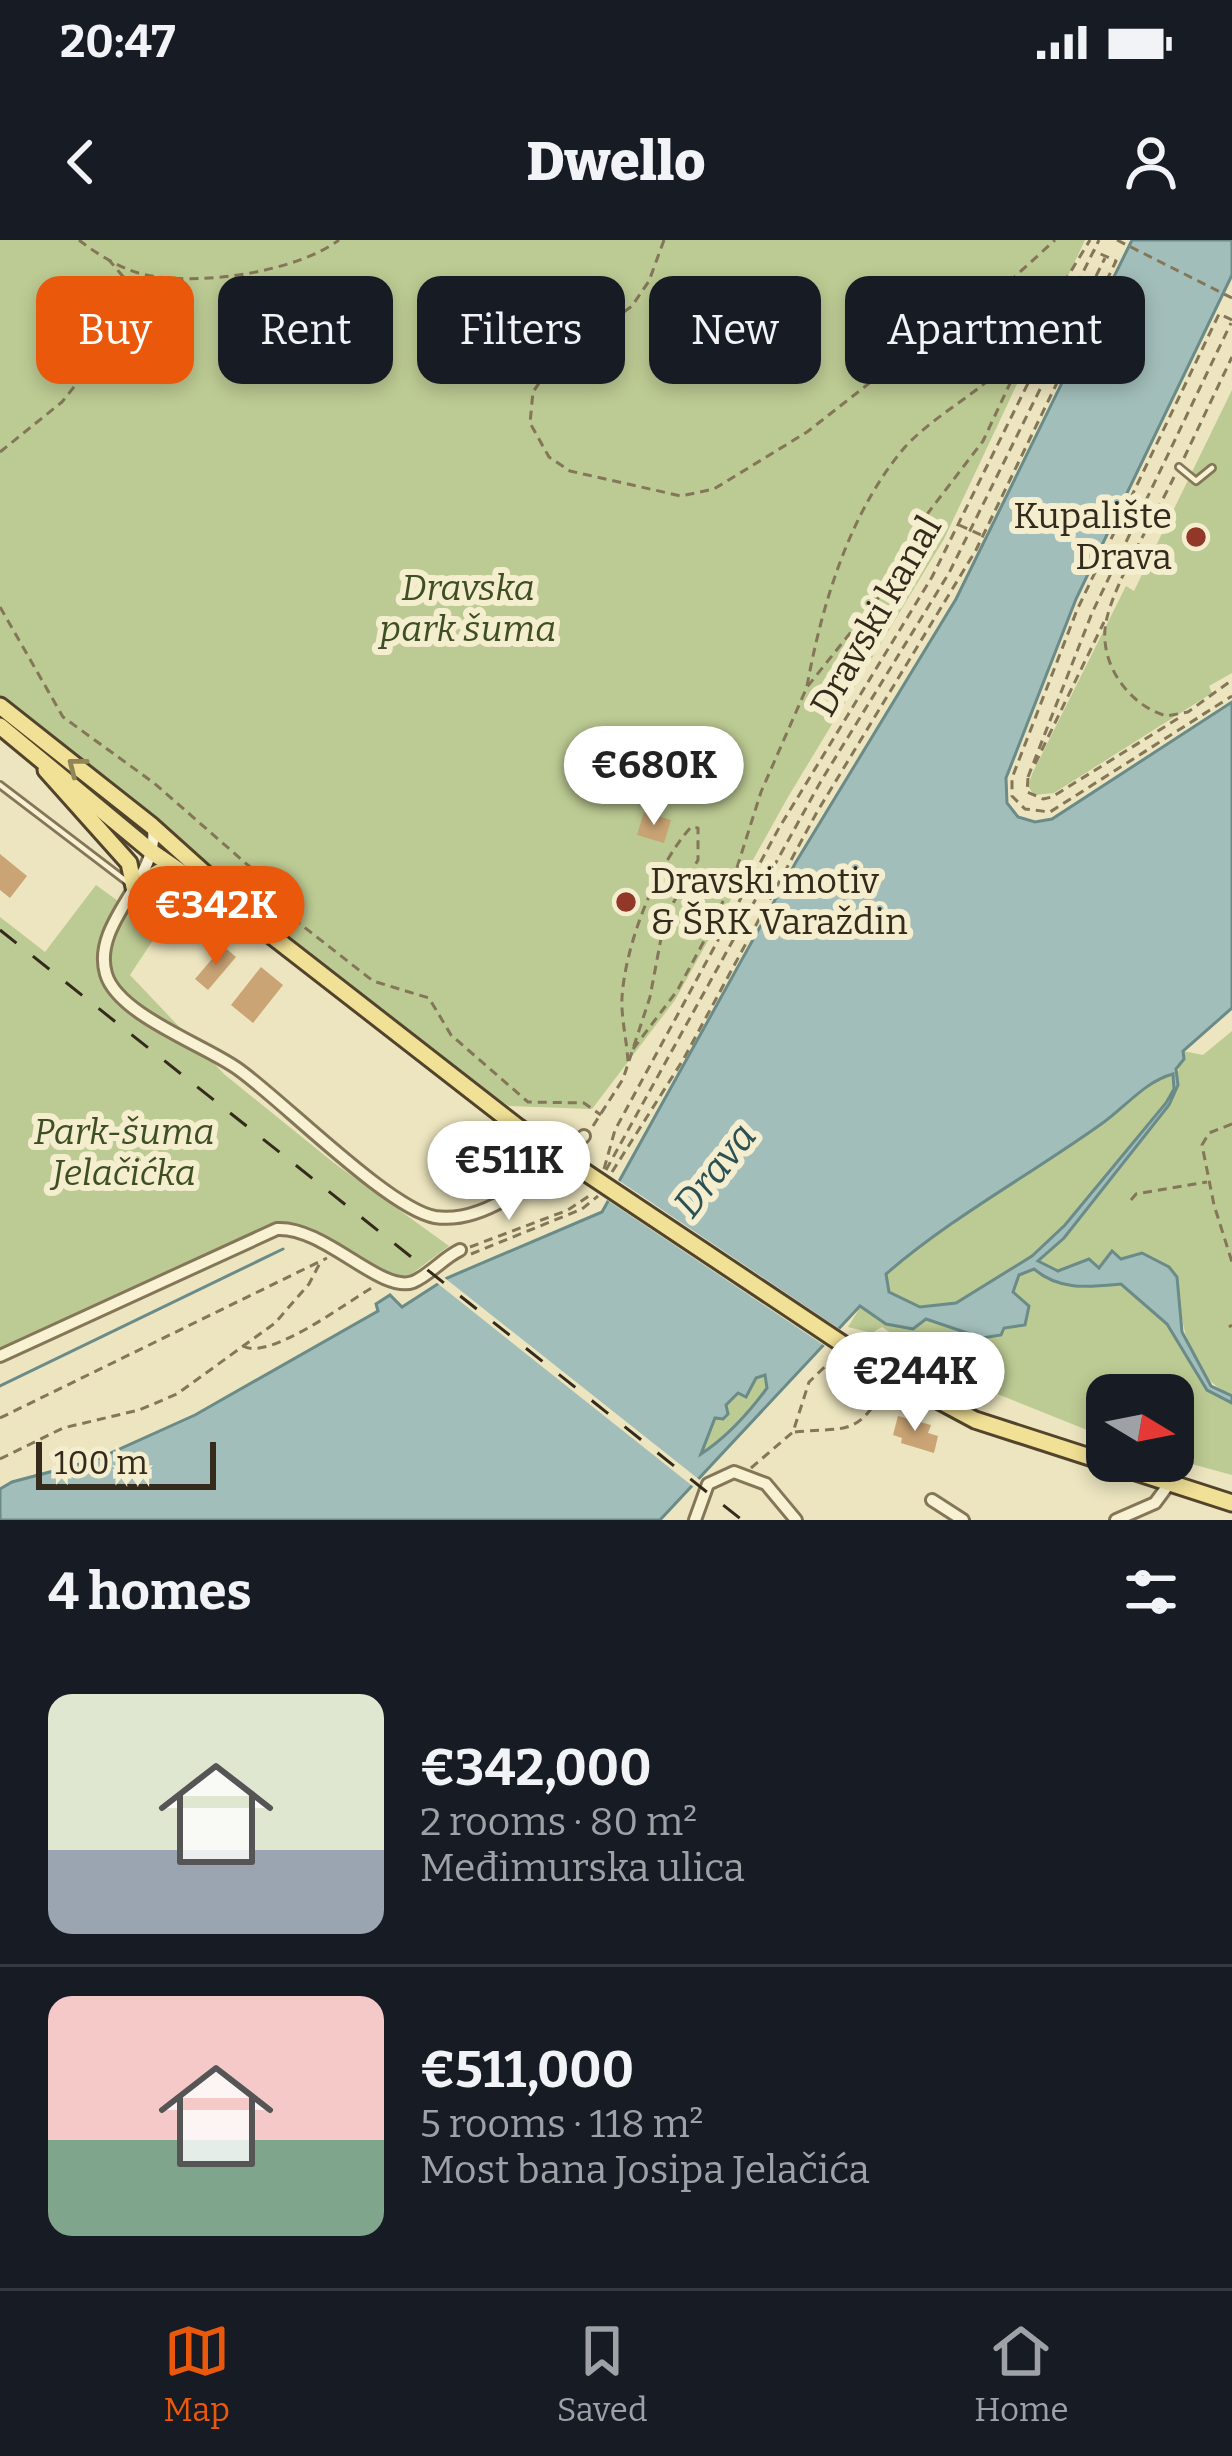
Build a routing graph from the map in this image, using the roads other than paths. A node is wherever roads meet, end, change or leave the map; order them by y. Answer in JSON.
{"nodes":[{"id":1,"x":1179,"y":467,"type":"road end"},
{"id":2,"x":1213,"y":468,"type":"dead end"},
{"id":3,"x":0,"y":706,"type":"edge"},
{"id":4,"x":0,"y":726,"type":"edge"},
{"id":5,"x":38,"y":757,"type":"junction"},
{"id":6,"x":0,"y":785,"type":"edge"},
{"id":7,"x":152,"y":826,"type":"junction"},
{"id":8,"x":152,"y":852,"type":"junction"},
{"id":9,"x":179,"y":872,"type":"junction"},
{"id":10,"x":134,"y":887,"type":"junction"},
{"id":11,"x":258,"y":925,"type":"junction"},
{"id":12,"x":584,"y":1136,"type":"road end"},
{"id":13,"x":465,"y":1252,"type":"road end"},
{"id":14,"x":0,"y":1356,"type":"edge"},
{"id":15,"x":1168,"y":1484,"type":"junction"},
{"id":16,"x":932,"y":1500,"type":"dead end"},
{"id":17,"x":1232,"y":1503,"type":"edge"},
{"id":18,"x":695,"y":1520,"type":"edge"},
{"id":19,"x":796,"y":1520,"type":"edge"},
{"id":20,"x":963,"y":1520,"type":"edge"},
{"id":21,"x":1116,"y":1520,"type":"edge"}],
"edges":[{"from":1,"to":2,"type":"lane"},
{"from":7,"to":3,"type":"main road","one_way":true},
{"from":4,"to":5,"type":"main road"},
{"from":5,"to":8,"type":"main road"},
{"from":5,"to":10,"type":"main road"},
{"from":6,"to":10,"type":"lane"},
{"from":7,"to":8,"type":"street"},
{"from":7,"to":11,"type":"main road"},
{"from":8,"to":9,"type":"main road"},
{"from":8,"to":10,"type":"street"},
{"from":9,"to":10,"type":"main road"},
{"from":9,"to":11,"type":"main road"},
{"from":10,"to":12,"type":"street"},
{"from":11,"to":15,"type":"main road","bridge":true},
{"from":13,"to":14,"type":"street"},
{"from":15,"to":17,"type":"main road"},
{"from":15,"to":21,"type":"street"},
{"from":16,"to":20,"type":"street"},
{"from":18,"to":19,"type":"street"}]}
